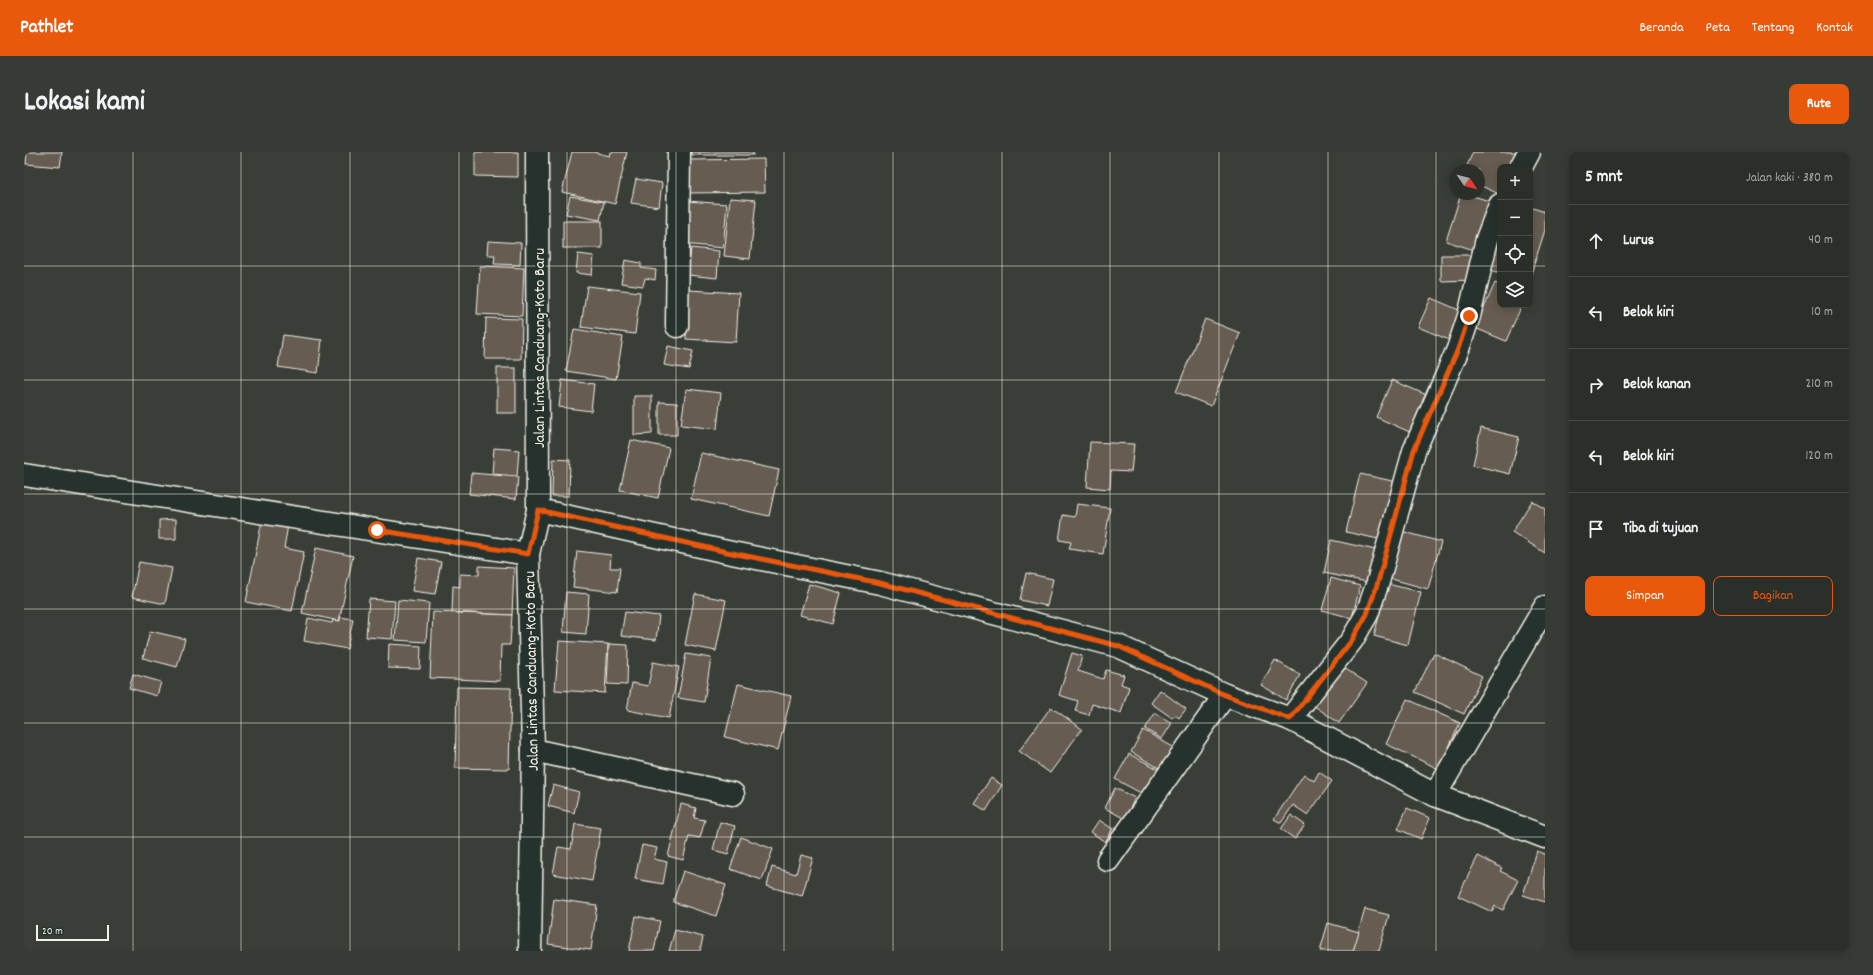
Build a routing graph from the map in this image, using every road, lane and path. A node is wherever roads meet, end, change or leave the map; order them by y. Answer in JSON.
{"nodes":[{"id":1,"x":537,"y":152,"type":"edge"},
{"id":2,"x":679,"y":152,"type":"edge"},
{"id":3,"x":1529,"y":152,"type":"edge"},
{"id":4,"x":1523,"y":164,"type":"edge"},
{"id":5,"x":1497,"y":213,"type":"edge"},
{"id":6,"x":677,"y":326,"type":"dead end"},
{"id":7,"x":24,"y":475,"type":"edge"},
{"id":8,"x":538,"y":510,"type":"junction"},
{"id":9,"x":528,"y":554,"type":"junction"},
{"id":10,"x":1545,"y":607,"type":"edge"},
{"id":11,"x":1225,"y":695,"type":"junction"},
{"id":12,"x":1290,"y":719,"type":"junction"},
{"id":13,"x":533,"y":750,"type":"junction"},
{"id":14,"x":733,"y":794,"type":"dead end"},
{"id":15,"x":1435,"y":795,"type":"junction"},
{"id":16,"x":1545,"y":837,"type":"edge"},
{"id":17,"x":1108,"y":860,"type":"dead end"},
{"id":18,"x":530,"y":951,"type":"edge"}],
"edges":[{"from":1,"to":8,"type":"street","name":"Jalan Lintas Canduang-Koto Baru"},
{"from":2,"to":6,"type":"street"},
{"from":3,"to":4,"type":"street"},
{"from":5,"to":12,"type":"street"},
{"from":7,"to":9,"type":"street"},
{"from":8,"to":9,"type":"street","name":"Jalan Lintas Canduang-Koto Baru"},
{"from":8,"to":11,"type":"street"},
{"from":9,"to":13,"type":"street","name":"Jalan Lintas Canduang-Koto Baru"},
{"from":10,"to":15,"type":"street"},
{"from":11,"to":12,"type":"street"},
{"from":11,"to":17,"type":"street"},
{"from":12,"to":15,"type":"street"},
{"from":13,"to":14,"type":"street"},
{"from":13,"to":18,"type":"street","name":"Jalan Lintas Canduang-Koto Baru"},
{"from":15,"to":16,"type":"street"}]}
